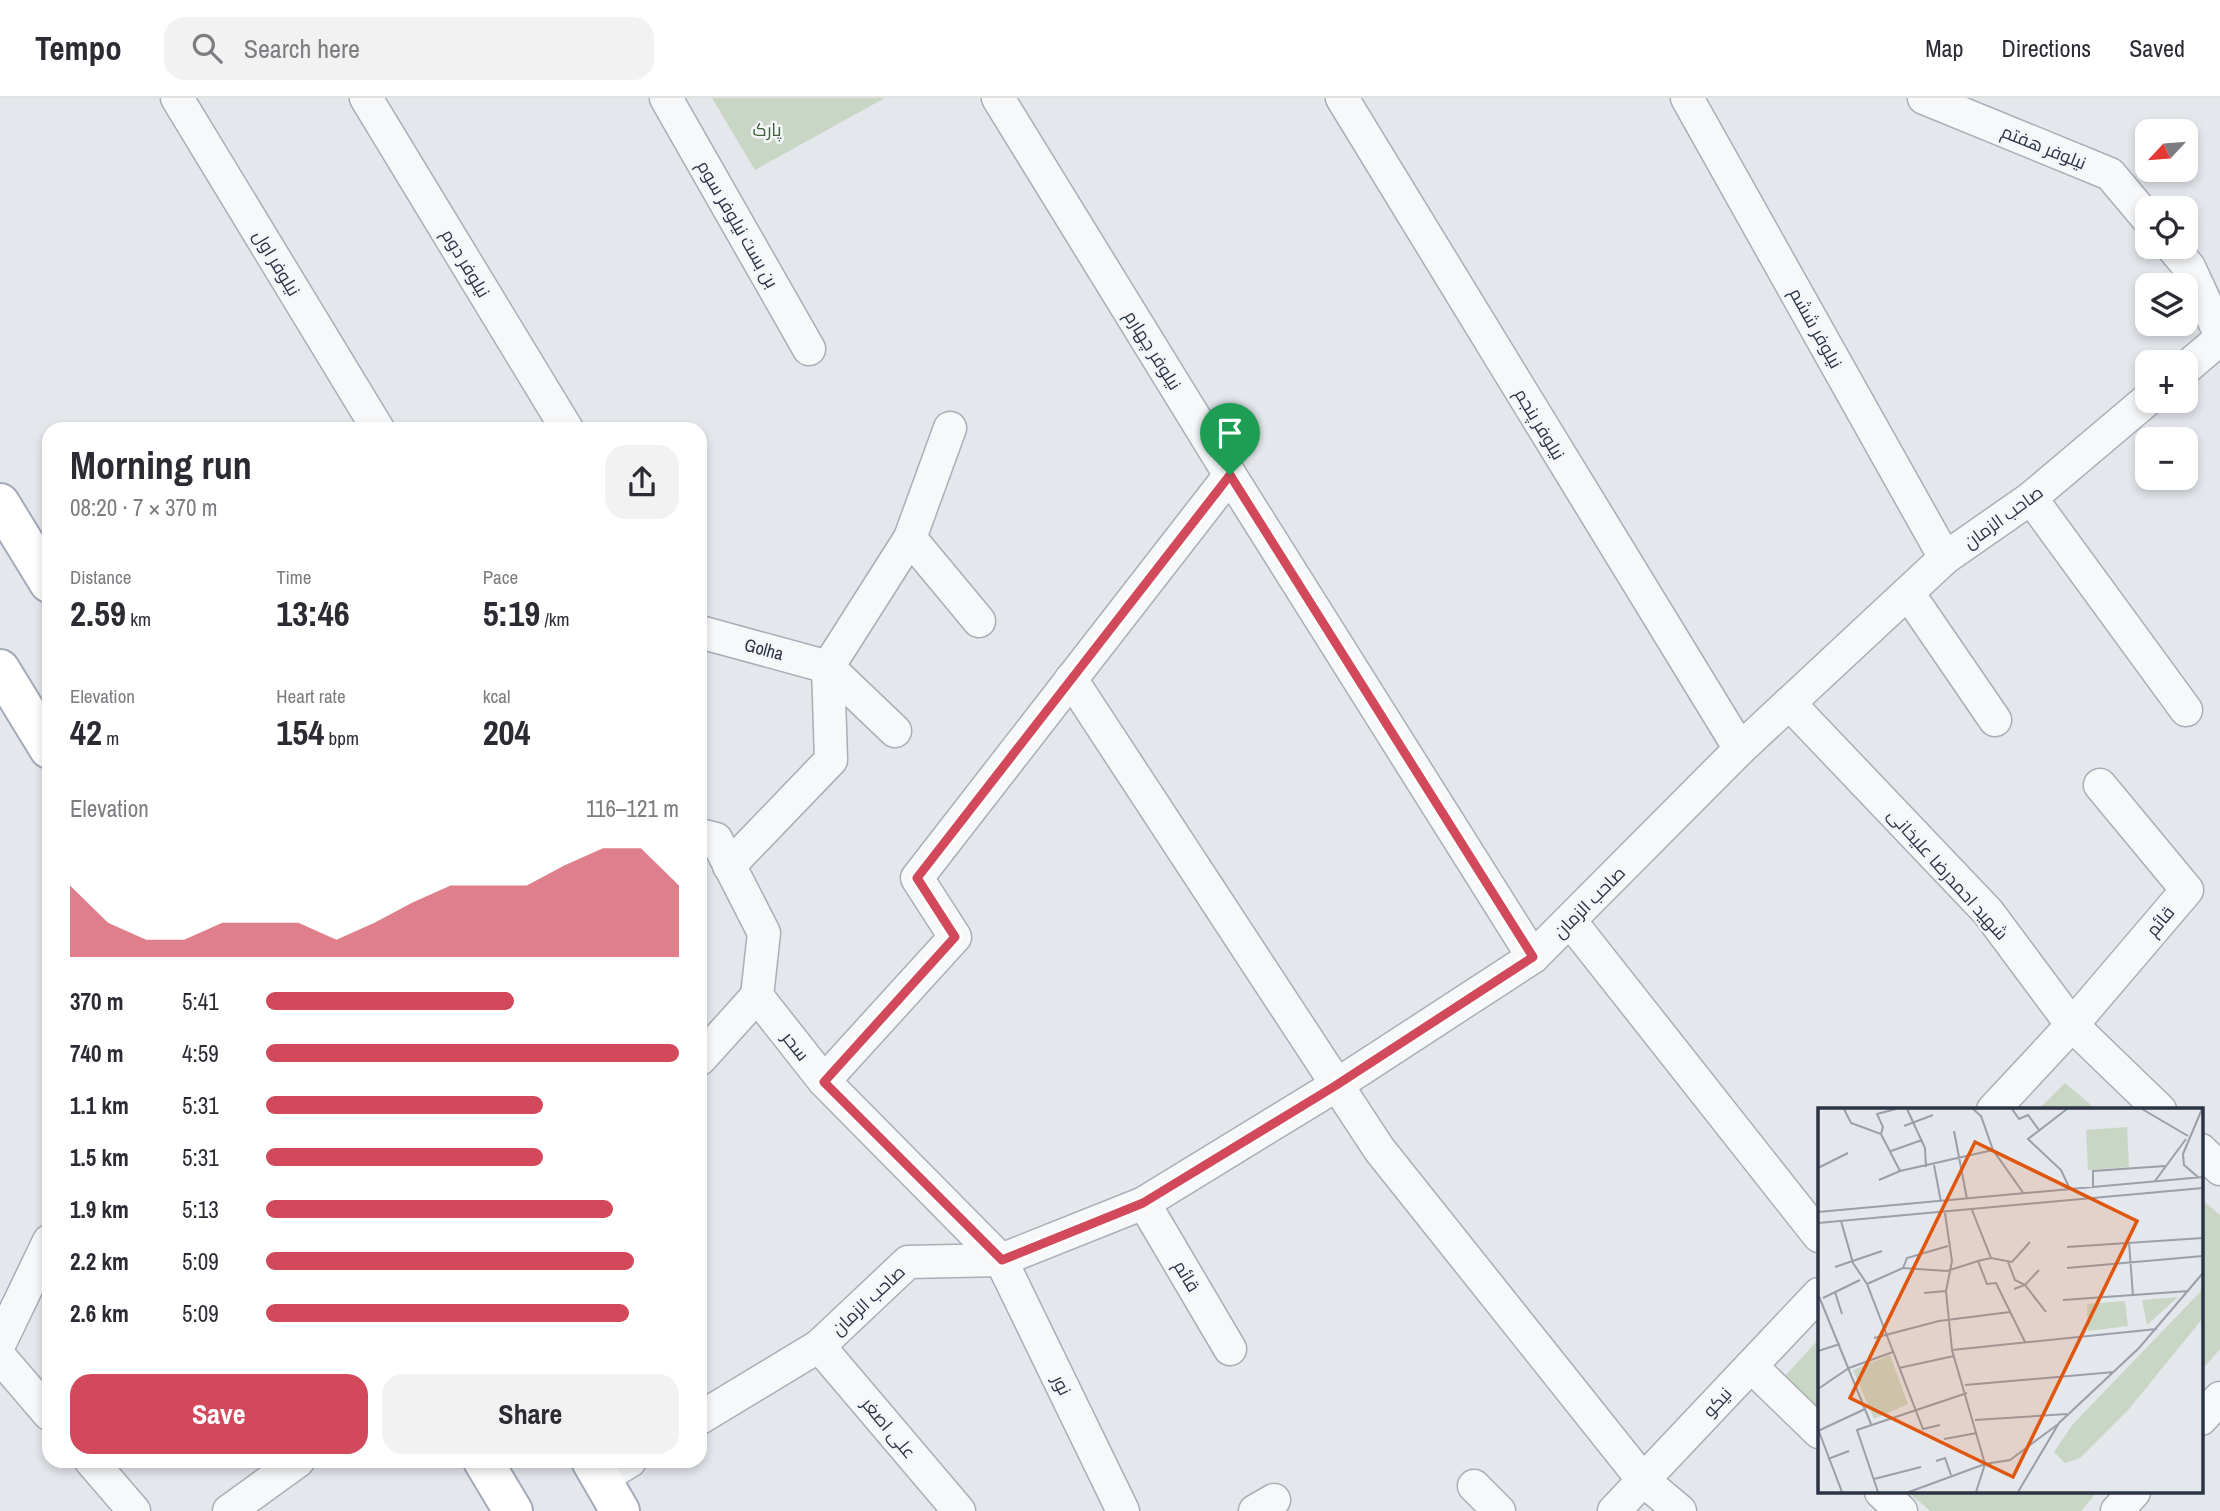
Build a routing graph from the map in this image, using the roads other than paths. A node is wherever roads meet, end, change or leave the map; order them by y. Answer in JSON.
{"nodes":[{"id":1,"x":177,"y":98,"type":"edge"},
{"id":2,"x":366,"y":98,"type":"edge"},
{"id":3,"x":666,"y":98,"type":"edge"},
{"id":4,"x":998,"y":98,"type":"edge"},
{"id":5,"x":1342,"y":98,"type":"edge"},
{"id":6,"x":1687,"y":98,"type":"edge"},
{"id":7,"x":1924,"y":98,"type":"edge"},
{"id":8,"x":2135,"y":204,"type":"edge"},
{"id":9,"x":2182,"y":259,"type":"edge"},
{"id":10,"x":2220,"y":336,"type":"edge"},
{"id":11,"x":809,"y":349,"type":"dead end"},
{"id":12,"x":2198,"y":357,"type":"edge"},
{"id":13,"x":2135,"y":410,"type":"edge"},
{"id":14,"x":374,"y":422,"type":"edge"},
{"id":15,"x":563,"y":422,"type":"edge"},
{"id":16,"x":950,"y":428,"type":"dead end"},
{"id":17,"x":1230,"y":475,"type":"junction"},
{"id":18,"x":2031,"y":498,"type":"junction"},
{"id":19,"x":0,"y":503,"type":"edge"},
{"id":20,"x":910,"y":538,"type":"junction"},
{"id":21,"x":1945,"y":558,"type":"junction"},
{"id":22,"x":42,"y":572,"type":"edge"},
{"id":23,"x":1908,"y":593,"type":"junction"},
{"id":24,"x":979,"y":621,"type":"dead end"},
{"id":25,"x":707,"y":634,"type":"edge"},
{"id":26,"x":828,"y":667,"type":"junction"},
{"id":27,"x":2,"y":676,"type":"edge"},
{"id":28,"x":1071,"y":679,"type":"junction"},
{"id":29,"x":1789,"y":703,"type":"junction"},
{"id":30,"x":2186,"y":710,"type":"dead end"},
{"id":31,"x":1995,"y":720,"type":"dead end"},
{"id":32,"x":895,"y":732,"type":"dead end"},
{"id":33,"x":42,"y":738,"type":"edge"},
{"id":34,"x":1740,"y":748,"type":"junction"},
{"id":35,"x":2100,"y":785,"type":"dead end"},
{"id":36,"x":707,"y":837,"type":"edge"},
{"id":37,"x":730,"y":866,"type":"junction"},
{"id":38,"x":1571,"y":922,"type":"junction"},
{"id":39,"x":1533,"y":957,"type":"junction"},
{"id":40,"x":757,"y":996,"type":"junction"},
{"id":41,"x":2072,"y":1025,"type":"junction"},
{"id":42,"x":707,"y":1051,"type":"edge"},
{"id":43,"x":824,"y":1082,"type":"junction"},
{"id":44,"x":1335,"y":1086,"type":"junction"},
{"id":45,"x":1995,"y":1108,"type":"edge"},
{"id":46,"x":2158,"y":1108,"type":"edge"},
{"id":47,"x":2202,"y":1151,"type":"edge"},
{"id":48,"x":2220,"y":1169,"type":"edge"},
{"id":49,"x":1143,"y":1203,"type":"junction"},
{"id":50,"x":1818,"y":1235,"type":"edge"},
{"id":51,"x":42,"y":1256,"type":"edge"},
{"id":52,"x":1002,"y":1260,"type":"junction"},
{"id":53,"x":1818,"y":1295,"type":"edge"},
{"id":54,"x":0,"y":1343,"type":"edge"},
{"id":55,"x":819,"y":1346,"type":"junction"},
{"id":56,"x":1230,"y":1349,"type":"dead end"},
{"id":57,"x":0,"y":1357,"type":"edge"},
{"id":58,"x":1751,"y":1366,"type":"junction"},
{"id":59,"x":2220,"y":1398,"type":"edge"},
{"id":60,"x":42,"y":1405,"type":"edge"},
{"id":61,"x":707,"y":1414,"type":"edge"},
{"id":62,"x":2202,"y":1418,"type":"edge"},
{"id":63,"x":1818,"y":1431,"type":"edge"},
{"id":64,"x":96,"y":1468,"type":"edge"},
{"id":65,"x":288,"y":1468,"type":"edge"},
{"id":66,"x":487,"y":1468,"type":"edge"},
{"id":67,"x":607,"y":1468,"type":"edge"},
{"id":68,"x":1643,"y":1480,"type":"junction"},
{"id":69,"x":1474,"y":1486,"type":"dead end"},
{"id":70,"x":1883,"y":1494,"type":"edge"},
{"id":71,"x":2132,"y":1494,"type":"edge"},
{"id":72,"x":134,"y":1511,"type":"edge"},
{"id":73,"x":229,"y":1511,"type":"edge"},
{"id":74,"x":513,"y":1511,"type":"edge"},
{"id":75,"x":620,"y":1511,"type":"edge"},
{"id":76,"x":959,"y":1511,"type":"edge"},
{"id":77,"x":1123,"y":1511,"type":"edge"},
{"id":78,"x":1499,"y":1511,"type":"edge"},
{"id":79,"x":1614,"y":1511,"type":"edge"},
{"id":80,"x":1680,"y":1511,"type":"edge"},
{"id":81,"x":1901,"y":1511,"type":"edge"},
{"id":82,"x":2117,"y":1511,"type":"edge"}],
"edges":[{"from":1,"to":14,"type":"street","name":"نیلوفر اول"},
{"from":2,"to":15,"type":"street","name":"نیلوفر دوم"},
{"from":3,"to":11,"type":"street","name":"بن بست نیلوفر سوم"},
{"from":4,"to":17,"type":"street","name":"نیلوفر چهارم"},
{"from":5,"to":34,"type":"street","name":"نیلوفر پنجم"},
{"from":6,"to":21,"type":"street","name":"نیلوفر ششم"},
{"from":7,"to":8,"type":"street","name":"نیلوفر هفتم"},
{"from":9,"to":10,"type":"street"},
{"from":10,"to":12,"type":"street"},
{"from":13,"to":18,"type":"street","name":"صاحب الزمان"},
{"from":16,"to":20,"type":"street"},
{"from":17,"to":28,"type":"street"},
{"from":17,"to":39,"type":"street","name":"نیلوفر چهارم"},
{"from":18,"to":21,"type":"street","name":"صاحب الزمان"},
{"from":18,"to":30,"type":"street"},
{"from":19,"to":22,"type":"main road"},
{"from":20,"to":24,"type":"street"},
{"from":20,"to":26,"type":"street"},
{"from":21,"to":23,"type":"street","name":"صاحب الزمان"},
{"from":23,"to":29,"type":"street","name":"صاحب الزمان"},
{"from":23,"to":31,"type":"street"},
{"from":25,"to":26,"type":"street","name":"Golha"},
{"from":26,"to":32,"type":"street"},
{"from":26,"to":37,"type":"street"},
{"from":27,"to":33,"type":"main road"},
{"from":28,"to":43,"type":"street"},
{"from":28,"to":44,"type":"street"},
{"from":29,"to":34,"type":"street","name":"صاحب الزمان"},
{"from":29,"to":41,"type":"street","name":"شهید احمدرضا علیخانی"},
{"from":34,"to":38,"type":"street","name":"صاحب الزمان"},
{"from":35,"to":41,"type":"street","name":"قائم"},
{"from":36,"to":37,"type":"street"},
{"from":37,"to":40,"type":"street"},
{"from":38,"to":39,"type":"street","name":"صاحب الزمان"},
{"from":38,"to":50,"type":"street"},
{"from":39,"to":44,"type":"street","name":"صاحب الزمان"},
{"from":40,"to":42,"type":"street"},
{"from":40,"to":43,"type":"street","name":"سحر"},
{"from":41,"to":45,"type":"street"},
{"from":41,"to":46,"type":"street","name":"شهید احمدرضا علیخانی"},
{"from":43,"to":52,"type":"street","name":"سحر"},
{"from":44,"to":49,"type":"street","name":"صاحب الزمان"},
{"from":44,"to":68,"type":"street"},
{"from":47,"to":48,"type":"street"},
{"from":49,"to":52,"type":"street","name":"صاحب الزمان"},
{"from":49,"to":56,"type":"street","name":"قائم"},
{"from":51,"to":54,"type":"street"},
{"from":52,"to":55,"type":"street","name":"صاحب الزمان"},
{"from":52,"to":77,"type":"street","name":"نور"},
{"from":53,"to":58,"type":"street","name":"نیکو"},
{"from":55,"to":61,"type":"street","name":"صاحب الزمان"},
{"from":55,"to":76,"type":"street","name":"علی اصغر"},
{"from":57,"to":60,"type":"street"},
{"from":58,"to":63,"type":"street"},
{"from":58,"to":68,"type":"street","name":"نیکو"},
{"from":59,"to":62,"type":"street"},
{"from":64,"to":72,"type":"street"},
{"from":65,"to":73,"type":"street"},
{"from":66,"to":74,"type":"main road"},
{"from":67,"to":75,"type":"main road"},
{"from":68,"to":79,"type":"street","name":"نیکو"},
{"from":68,"to":80,"type":"street"},
{"from":69,"to":78,"type":"street"},
{"from":70,"to":81,"type":"street"},
{"from":71,"to":82,"type":"street"}]}
